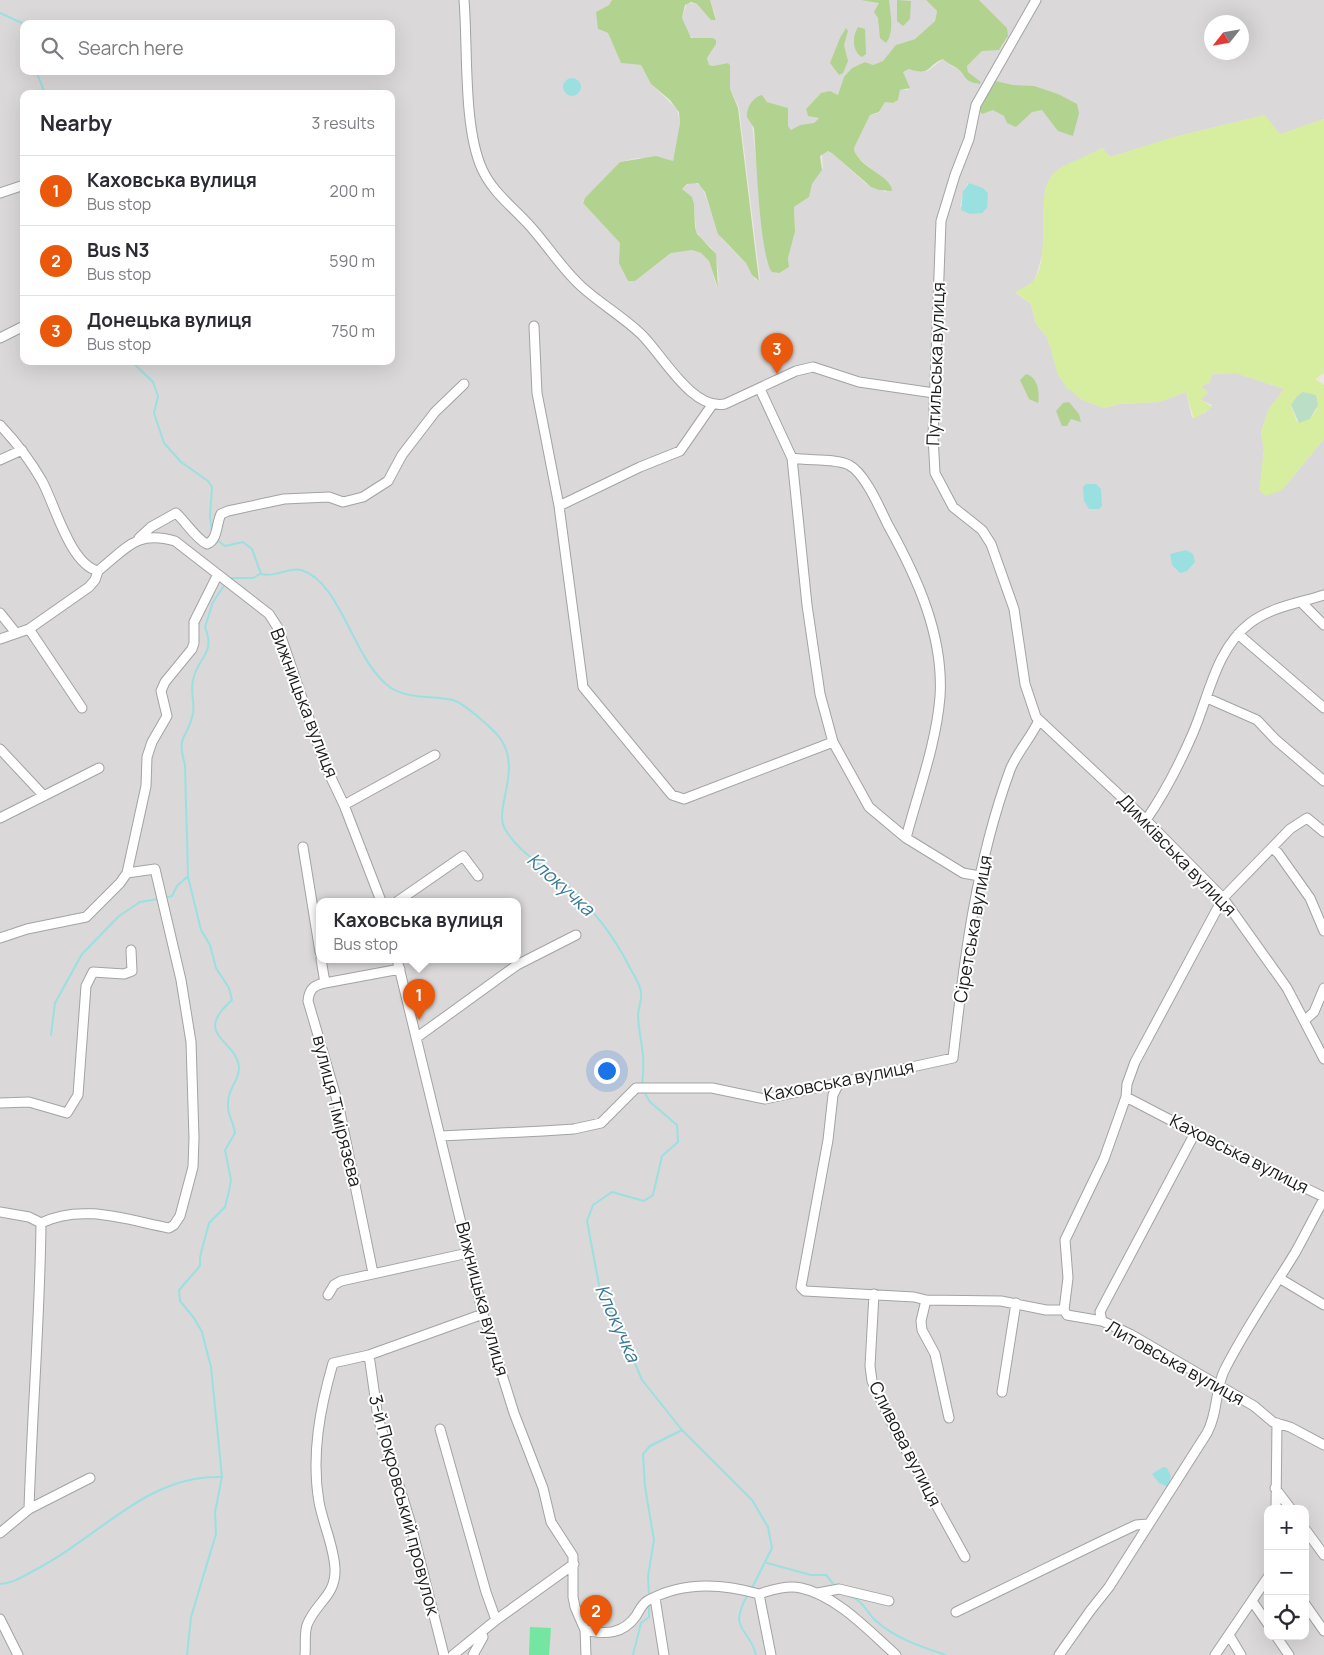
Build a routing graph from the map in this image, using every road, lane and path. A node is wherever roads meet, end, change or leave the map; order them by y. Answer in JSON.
{"nodes":[{"id":1,"x":464,"y":0,"type":"edge"},
{"id":2,"x":1036,"y":0,"type":"edge"},
{"id":3,"x":20,"y":186,"type":"edge"},
{"id":4,"x":0,"y":193,"type":"edge"},
{"id":5,"x":534,"y":326,"type":"dead end"},
{"id":6,"x":20,"y":328,"type":"edge"},
{"id":7,"x":0,"y":338,"type":"edge"},
{"id":8,"x":464,"y":384,"type":"dead end"},
{"id":9,"x":760,"y":389,"type":"junction"},
{"id":10,"x":934,"y":392,"type":"junction"},
{"id":11,"x":712,"y":405,"type":"junction"},
{"id":12,"x":0,"y":425,"type":"edge"},
{"id":13,"x":22,"y":450,"type":"junction"},
{"id":14,"x":792,"y":458,"type":"junction"},
{"id":15,"x":0,"y":460,"type":"edge"},
{"id":16,"x":559,"y":506,"type":"junction"},
{"id":17,"x":137,"y":541,"type":"junction"},
{"id":18,"x":98,"y":571,"type":"junction"},
{"id":19,"x":219,"y":577,"type":"junction"},
{"id":20,"x":1324,"y":595,"type":"edge"},
{"id":21,"x":1301,"y":602,"type":"junction"},
{"id":22,"x":0,"y":613,"type":"edge"},
{"id":23,"x":1324,"y":625,"type":"edge"},
{"id":24,"x":29,"y":629,"type":"junction"},
{"id":25,"x":16,"y":633,"type":"junction"},
{"id":26,"x":1238,"y":634,"type":"junction"},
{"id":27,"x":0,"y":639,"type":"edge"},
{"id":28,"x":1207,"y":698,"type":"junction"},
{"id":29,"x":82,"y":708,"type":"dead end"},
{"id":30,"x":1324,"y":708,"type":"edge"},
{"id":31,"x":1039,"y":720,"type":"junction"},
{"id":32,"x":833,"y":742,"type":"junction"},
{"id":33,"x":0,"y":749,"type":"edge"},
{"id":34,"x":435,"y":754,"type":"dead end"},
{"id":35,"x":99,"y":768,"type":"dead end"},
{"id":36,"x":1324,"y":781,"type":"edge"},
{"id":37,"x":44,"y":796,"type":"junction"},
{"id":38,"x":344,"y":804,"type":"junction"},
{"id":39,"x":0,"y":818,"type":"edge"},
{"id":40,"x":1146,"y":820,"type":"junction"},
{"id":41,"x":1324,"y":832,"type":"edge"},
{"id":42,"x":906,"y":838,"type":"junction"},
{"id":43,"x":303,"y":847,"type":"dead end"},
{"id":44,"x":1272,"y":848,"type":"junction"},
{"id":45,"x":127,"y":873,"type":"junction"},
{"id":46,"x":478,"y":876,"type":"dead end"},
{"id":47,"x":978,"y":876,"type":"junction"},
{"id":48,"x":380,"y":898,"type":"edge"},
{"id":49,"x":402,"y":898,"type":"edge"},
{"id":50,"x":1223,"y":898,"type":"junction"},
{"id":51,"x":316,"y":927,"type":"edge"},
{"id":52,"x":1324,"y":931,"type":"edge"},
{"id":53,"x":576,"y":935,"type":"dead end"},
{"id":54,"x":0,"y":938,"type":"edge"},
{"id":55,"x":131,"y":950,"type":"dead end"},
{"id":56,"x":322,"y":963,"type":"edge"},
{"id":57,"x":398,"y":963,"type":"edge"},
{"id":58,"x":521,"y":963,"type":"edge"},
{"id":59,"x":521,"y":963,"type":"edge"},
{"id":60,"x":400,"y":969,"type":"junction"},
{"id":61,"x":325,"y":983,"type":"junction"},
{"id":62,"x":1324,"y":988,"type":"edge"},
{"id":63,"x":1305,"y":1020,"type":"junction"},
{"id":64,"x":416,"y":1038,"type":"junction"},
{"id":65,"x":953,"y":1058,"type":"joint"},
{"id":66,"x":1324,"y":1059,"type":"edge"},
{"id":67,"x":839,"y":1083,"type":"junction"},
{"id":68,"x":1126,"y":1098,"type":"junction"},
{"id":69,"x":0,"y":1103,"type":"edge"},
{"id":70,"x":1195,"y":1133,"type":"junction"},
{"id":71,"x":441,"y":1136,"type":"junction"},
{"id":72,"x":1324,"y":1198,"type":"edge"},
{"id":73,"x":0,"y":1212,"type":"edge"},
{"id":74,"x":41,"y":1223,"type":"junction"},
{"id":75,"x":468,"y":1253,"type":"junction"},
{"id":76,"x":373,"y":1273,"type":"junction"},
{"id":77,"x":1279,"y":1278,"type":"junction"},
{"id":78,"x":328,"y":1294,"type":"dead end"},
{"id":79,"x":874,"y":1294,"type":"junction"},
{"id":80,"x":926,"y":1300,"type":"junction"},
{"id":81,"x":1016,"y":1303,"type":"junction"},
{"id":82,"x":1324,"y":1305,"type":"edge"},
{"id":83,"x":1064,"y":1310,"type":"junction"},
{"id":84,"x":482,"y":1314,"type":"junction"},
{"id":85,"x":1102,"y":1321,"type":"junction"},
{"id":86,"x":369,"y":1355,"type":"junction"},
{"id":87,"x":1220,"y":1386,"type":"junction"},
{"id":88,"x":1002,"y":1392,"type":"dead end"},
{"id":89,"x":949,"y":1418,"type":"dead end"},
{"id":90,"x":1277,"y":1423,"type":"junction"},
{"id":91,"x":440,"y":1429,"type":"dead end"},
{"id":92,"x":1324,"y":1444,"type":"edge"},
{"id":93,"x":90,"y":1478,"type":"dead end"},
{"id":94,"x":1275,"y":1488,"type":"junction"},
{"id":95,"x":1276,"y":1505,"type":"edge"},
{"id":96,"x":1288,"y":1505,"type":"edge"},
{"id":97,"x":29,"y":1508,"type":"junction"},
{"id":98,"x":1148,"y":1524,"type":"junction"},
{"id":99,"x":0,"y":1533,"type":"edge"},
{"id":100,"x":1309,"y":1534,"type":"edge"},
{"id":101,"x":1324,"y":1555,"type":"edge"},
{"id":102,"x":965,"y":1557,"type":"dead end"},
{"id":103,"x":574,"y":1564,"type":"junction"},
{"id":104,"x":1264,"y":1583,"type":"edge"},
{"id":105,"x":752,"y":1592,"type":"junction"},
{"id":106,"x":818,"y":1593,"type":"junction"},
{"id":107,"x":651,"y":1600,"type":"junction"},
{"id":108,"x":1252,"y":1600,"type":"junction"},
{"id":109,"x":888,"y":1601,"type":"dead end"},
{"id":110,"x":1309,"y":1610,"type":"edge"},
{"id":111,"x":956,"y":1612,"type":"dead end"},
{"id":112,"x":1264,"y":1618,"type":"edge"},
{"id":113,"x":0,"y":1619,"type":"edge"},
{"id":114,"x":496,"y":1620,"type":"junction"},
{"id":115,"x":585,"y":1630,"type":"junction"},
{"id":116,"x":1324,"y":1631,"type":"edge"},
{"id":117,"x":482,"y":1634,"type":"junction"},
{"id":118,"x":1228,"y":1635,"type":"junction"},
{"id":119,"x":1279,"y":1640,"type":"edge"},
{"id":120,"x":18,"y":1655,"type":"edge"},
{"id":121,"x":305,"y":1655,"type":"edge"},
{"id":122,"x":444,"y":1655,"type":"edge"},
{"id":123,"x":453,"y":1655,"type":"edge"},
{"id":124,"x":473,"y":1655,"type":"edge"},
{"id":125,"x":586,"y":1655,"type":"edge"},
{"id":126,"x":664,"y":1655,"type":"edge"},
{"id":127,"x":771,"y":1655,"type":"edge"},
{"id":128,"x":896,"y":1655,"type":"edge"},
{"id":129,"x":1059,"y":1655,"type":"edge"},
{"id":130,"x":1215,"y":1655,"type":"edge"},
{"id":131,"x":1241,"y":1655,"type":"edge"},
{"id":132,"x":1289,"y":1655,"type":"edge"}],
"edges":[{"from":1,"to":11,"type":"street"},
{"from":2,"to":10,"type":"street","name":"Путильська вулиця"},
{"from":3,"to":4,"type":"street"},
{"from":5,"to":16,"type":"street"},
{"from":6,"to":7,"type":"street"},
{"from":8,"to":17,"type":"street"},
{"from":9,"to":10,"type":"street"},
{"from":9,"to":11,"type":"street"},
{"from":9,"to":14,"type":"street"},
{"from":10,"to":31,"type":"street","name":"Путильська вулиця"},
{"from":11,"to":16,"type":"street"},
{"from":12,"to":13,"type":"street"},
{"from":13,"to":15,"type":"street"},
{"from":13,"to":18,"type":"street"},
{"from":14,"to":32,"type":"street"},
{"from":14,"to":42,"type":"street"},
{"from":16,"to":32,"type":"street"},
{"from":17,"to":18,"type":"street","name":"Вижницька вулиця"},
{"from":17,"to":19,"type":"street","name":"Вижницька вулиця"},
{"from":18,"to":24,"type":"street","name":"Вижницька вулиця"},
{"from":19,"to":38,"type":"street","name":"Вижницька вулиця"},
{"from":19,"to":45,"type":"street"},
{"from":20,"to":21,"type":"street"},
{"from":21,"to":23,"type":"street"},
{"from":21,"to":26,"type":"street"},
{"from":22,"to":25,"type":"street"},
{"from":24,"to":25,"type":"street","name":"Вижницька вулиця"},
{"from":24,"to":29,"type":"street"},
{"from":25,"to":27,"type":"street","name":"Вижницька вулиця"},
{"from":26,"to":28,"type":"street"},
{"from":26,"to":30,"type":"street"},
{"from":28,"to":36,"type":"street"},
{"from":28,"to":40,"type":"street"},
{"from":31,"to":40,"type":"street","name":"Димківська вулиця"},
{"from":31,"to":47,"type":"street","name":"Сіретська вулиця"},
{"from":32,"to":42,"type":"street"},
{"from":33,"to":37,"type":"street"},
{"from":34,"to":38,"type":"street"},
{"from":35,"to":37,"type":"street"},
{"from":37,"to":39,"type":"street"},
{"from":38,"to":48,"type":"street","name":"Вижницька вулиця"},
{"from":40,"to":50,"type":"street","name":"Димківська вулиця"},
{"from":41,"to":44,"type":"street"},
{"from":42,"to":47,"type":"street"},
{"from":43,"to":51,"type":"street"},
{"from":44,"to":50,"type":"street"},
{"from":44,"to":52,"type":"street"},
{"from":45,"to":54,"type":"street"},
{"from":45,"to":74,"type":"street"},
{"from":46,"to":49,"type":"street"},
{"from":47,"to":65,"type":"street","name":"Сіретська вулиця"},
{"from":50,"to":63,"type":"street","name":"Димківська вулиця"},
{"from":50,"to":68,"type":"street"},
{"from":53,"to":59,"type":"street"},
{"from":55,"to":69,"type":"street"},
{"from":56,"to":61,"type":"street"},
{"from":57,"to":60,"type":"street","name":"Вижницька вулиця"},
{"from":58,"to":64,"type":"street"},
{"from":60,"to":61,"type":"street"},
{"from":60,"to":64,"type":"street","name":"Вижницька вулиця"},
{"from":61,"to":76,"type":"street","name":"вулиця Тімірязєва"},
{"from":62,"to":63,"type":"street"},
{"from":63,"to":66,"type":"street","name":"Димківська вулиця"},
{"from":64,"to":71,"type":"street","name":"Вижницька вулиця"},
{"from":65,"to":67,"type":"street","name":"Каховська вулиця"},
{"from":67,"to":71,"type":"street","name":"Каховська вулиця"},
{"from":67,"to":79,"type":"street","name":"Литовська вулиця"},
{"from":68,"to":70,"type":"street","name":"Каховська вулиця"},
{"from":68,"to":83,"type":"street"},
{"from":70,"to":72,"type":"street","name":"Каховська вулиця"},
{"from":70,"to":85,"type":"street"},
{"from":71,"to":75,"type":"street","name":"Вижницька вулиця"},
{"from":72,"to":77,"type":"street"},
{"from":73,"to":74,"type":"street"},
{"from":74,"to":97,"type":"street"},
{"from":75,"to":76,"type":"street"},
{"from":75,"to":84,"type":"street","name":"Вижницька вулиця"},
{"from":76,"to":78,"type":"street"},
{"from":77,"to":82,"type":"street"},
{"from":77,"to":87,"type":"street"},
{"from":79,"to":80,"type":"street","name":"Литовська вулиця"},
{"from":79,"to":102,"type":"street","name":"Сливова вулиця"},
{"from":80,"to":81,"type":"street","name":"Литовська вулиця"},
{"from":80,"to":89,"type":"street"},
{"from":81,"to":83,"type":"street","name":"Литовська вулиця"},
{"from":81,"to":88,"type":"street"},
{"from":83,"to":85,"type":"street","name":"Литовська вулиця"},
{"from":84,"to":86,"type":"street"},
{"from":84,"to":103,"type":"street","name":"Вижницька вулиця"},
{"from":85,"to":87,"type":"street","name":"Литовська вулиця"},
{"from":86,"to":121,"type":"street"},
{"from":86,"to":122,"type":"street","name":"3-й Покровський провулок"},
{"from":87,"to":90,"type":"street","name":"Литовська вулиця"},
{"from":87,"to":98,"type":"street"},
{"from":90,"to":92,"type":"street","name":"Литовська вулиця"},
{"from":90,"to":94,"type":"street"},
{"from":91,"to":114,"type":"street"},
{"from":93,"to":97,"type":"street"},
{"from":94,"to":95,"type":"street"},
{"from":94,"to":96,"type":"street"},
{"from":97,"to":99,"type":"street"},
{"from":98,"to":111,"type":"street"},
{"from":98,"to":129,"type":"street"},
{"from":100,"to":101,"type":"street"},
{"from":103,"to":114,"type":"street"},
{"from":103,"to":115,"type":"street","name":"Вижницька вулиця"},
{"from":104,"to":108,"type":"street"},
{"from":105,"to":106,"type":"street"},
{"from":105,"to":107,"type":"street"},
{"from":105,"to":127,"type":"street"},
{"from":106,"to":109,"type":"street"},
{"from":106,"to":128,"type":"street"},
{"from":107,"to":115,"type":"street"},
{"from":107,"to":126,"type":"street"},
{"from":108,"to":112,"type":"street"},
{"from":108,"to":118,"type":"street"},
{"from":110,"to":116,"type":"street"},
{"from":113,"to":120,"type":"street"},
{"from":114,"to":117,"type":"street"},
{"from":115,"to":125,"type":"street"},
{"from":117,"to":123,"type":"street"},
{"from":117,"to":124,"type":"street"},
{"from":118,"to":130,"type":"street"},
{"from":118,"to":131,"type":"street"},
{"from":119,"to":132,"type":"street"}]}
